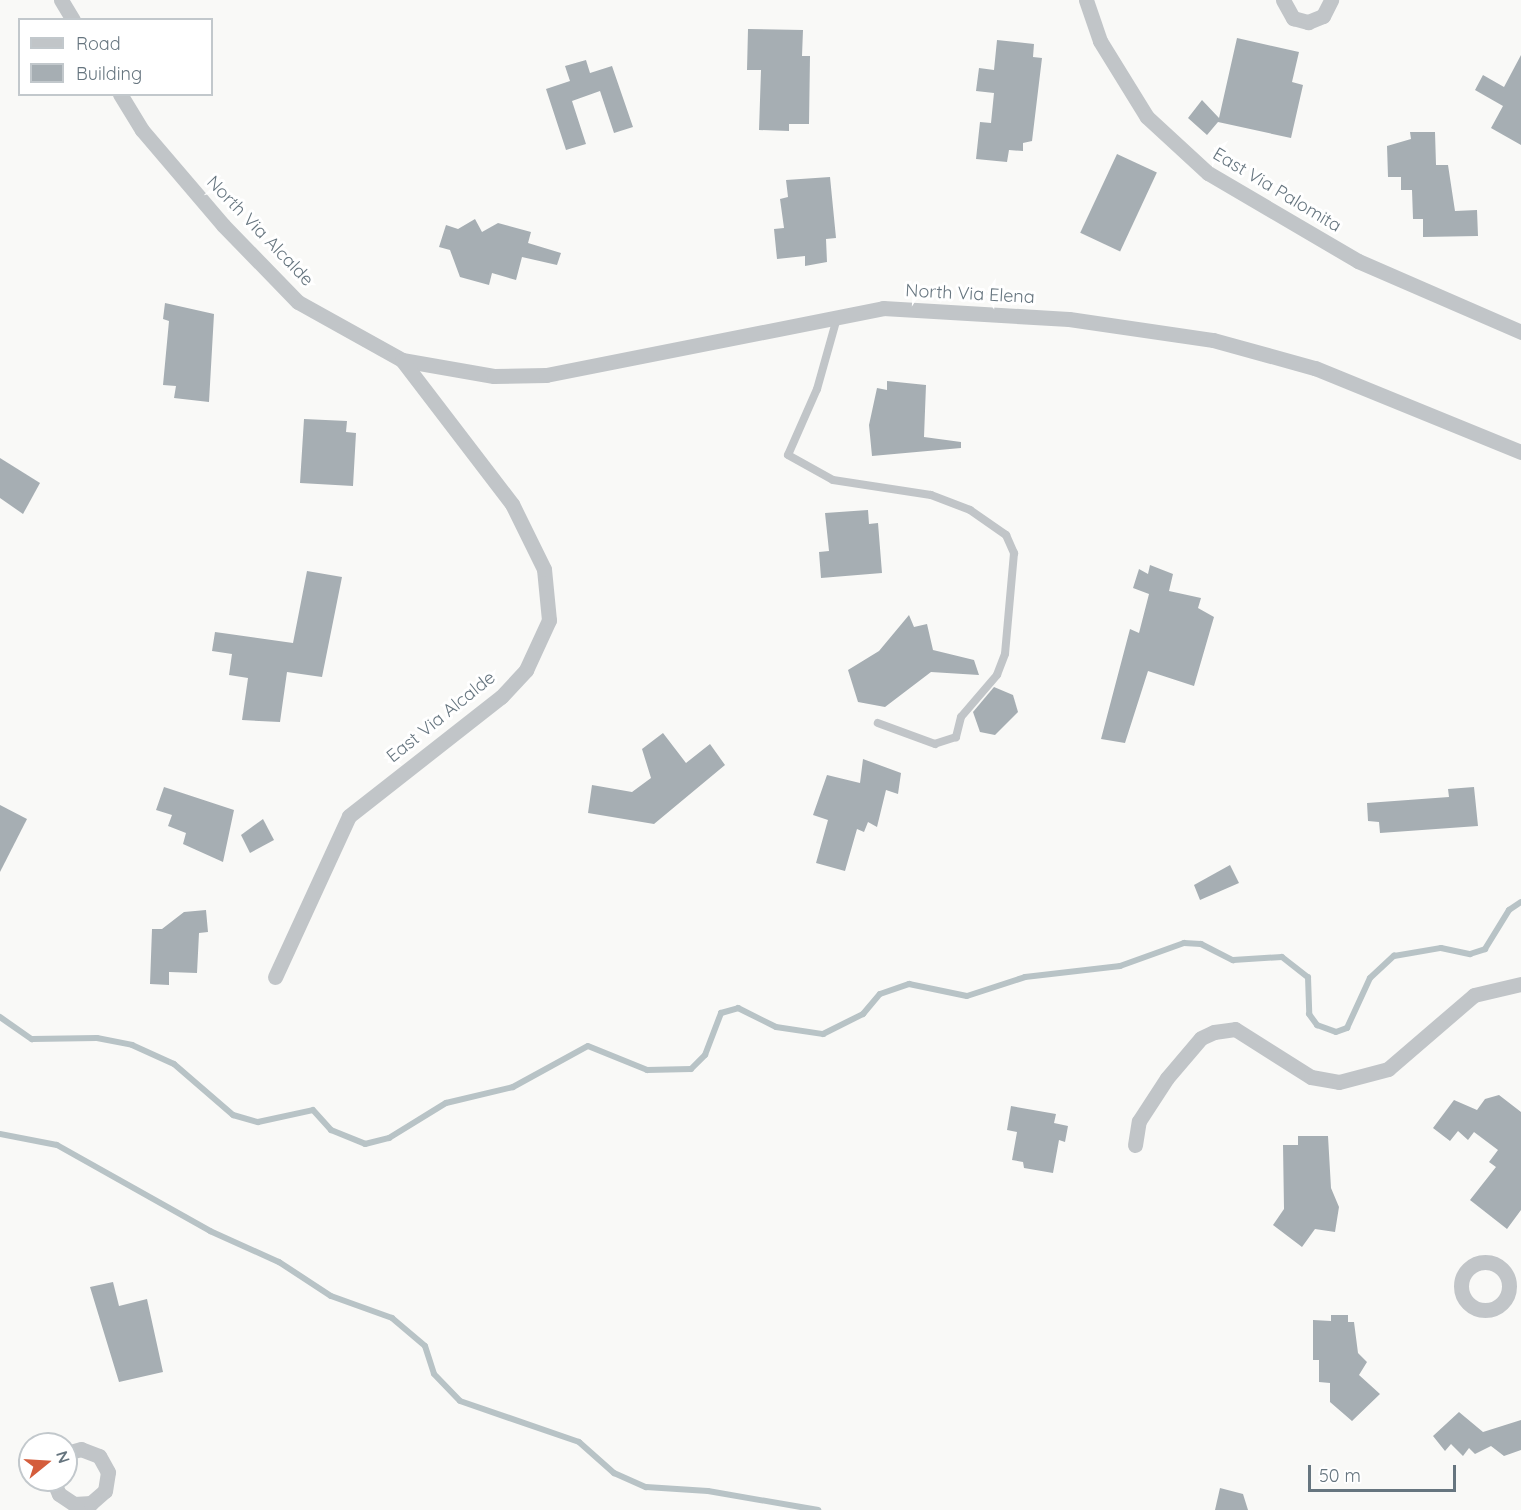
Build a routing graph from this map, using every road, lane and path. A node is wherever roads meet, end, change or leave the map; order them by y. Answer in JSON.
{"nodes":[{"id":1,"x":62,"y":0,"type":"edge"},
{"id":2,"x":1086,"y":0,"type":"edge"},
{"id":3,"x":1283,"y":0,"type":"edge"},
{"id":4,"x":1331,"y":0,"type":"edge"},
{"id":5,"x":73,"y":18,"type":"edge"},
{"id":6,"x":121,"y":96,"type":"edge"},
{"id":7,"x":837,"y":318,"type":"junction"},
{"id":8,"x":1521,"y":332,"type":"edge"},
{"id":9,"x":402,"y":360,"type":"junction"},
{"id":10,"x":1521,"y":452,"type":"edge"},
{"id":11,"x":878,"y":723,"type":"dead end"},
{"id":12,"x":275,"y":977,"type":"dead end"},
{"id":13,"x":1521,"y":984,"type":"edge"},
{"id":14,"x":1135,"y":1145,"type":"dead end"},
{"id":15,"x":78,"y":1452,"type":"edge"},
{"id":16,"x":58,"y":1492,"type":"edge"},
{"id":17,"x":102,"y":1504,"type":"edge"}],
"edges":[{"from":1,"to":5,"type":"street"},
{"from":2,"to":8,"type":"street","name":"East Via Palomita"},
{"from":3,"to":4,"type":"street"},
{"from":6,"to":9,"type":"street","name":"North Via Alcalde"},
{"from":7,"to":9,"type":"street","name":"North Via Elena"},
{"from":7,"to":10,"type":"street","name":"North Via Elena"},
{"from":7,"to":11,"type":"lane"},
{"from":9,"to":12,"type":"street","name":"East Via Alcalde"},
{"from":13,"to":14,"type":"street"},
{"from":15,"to":17,"type":"street"},
{"from":16,"to":17,"type":"street"}]}
